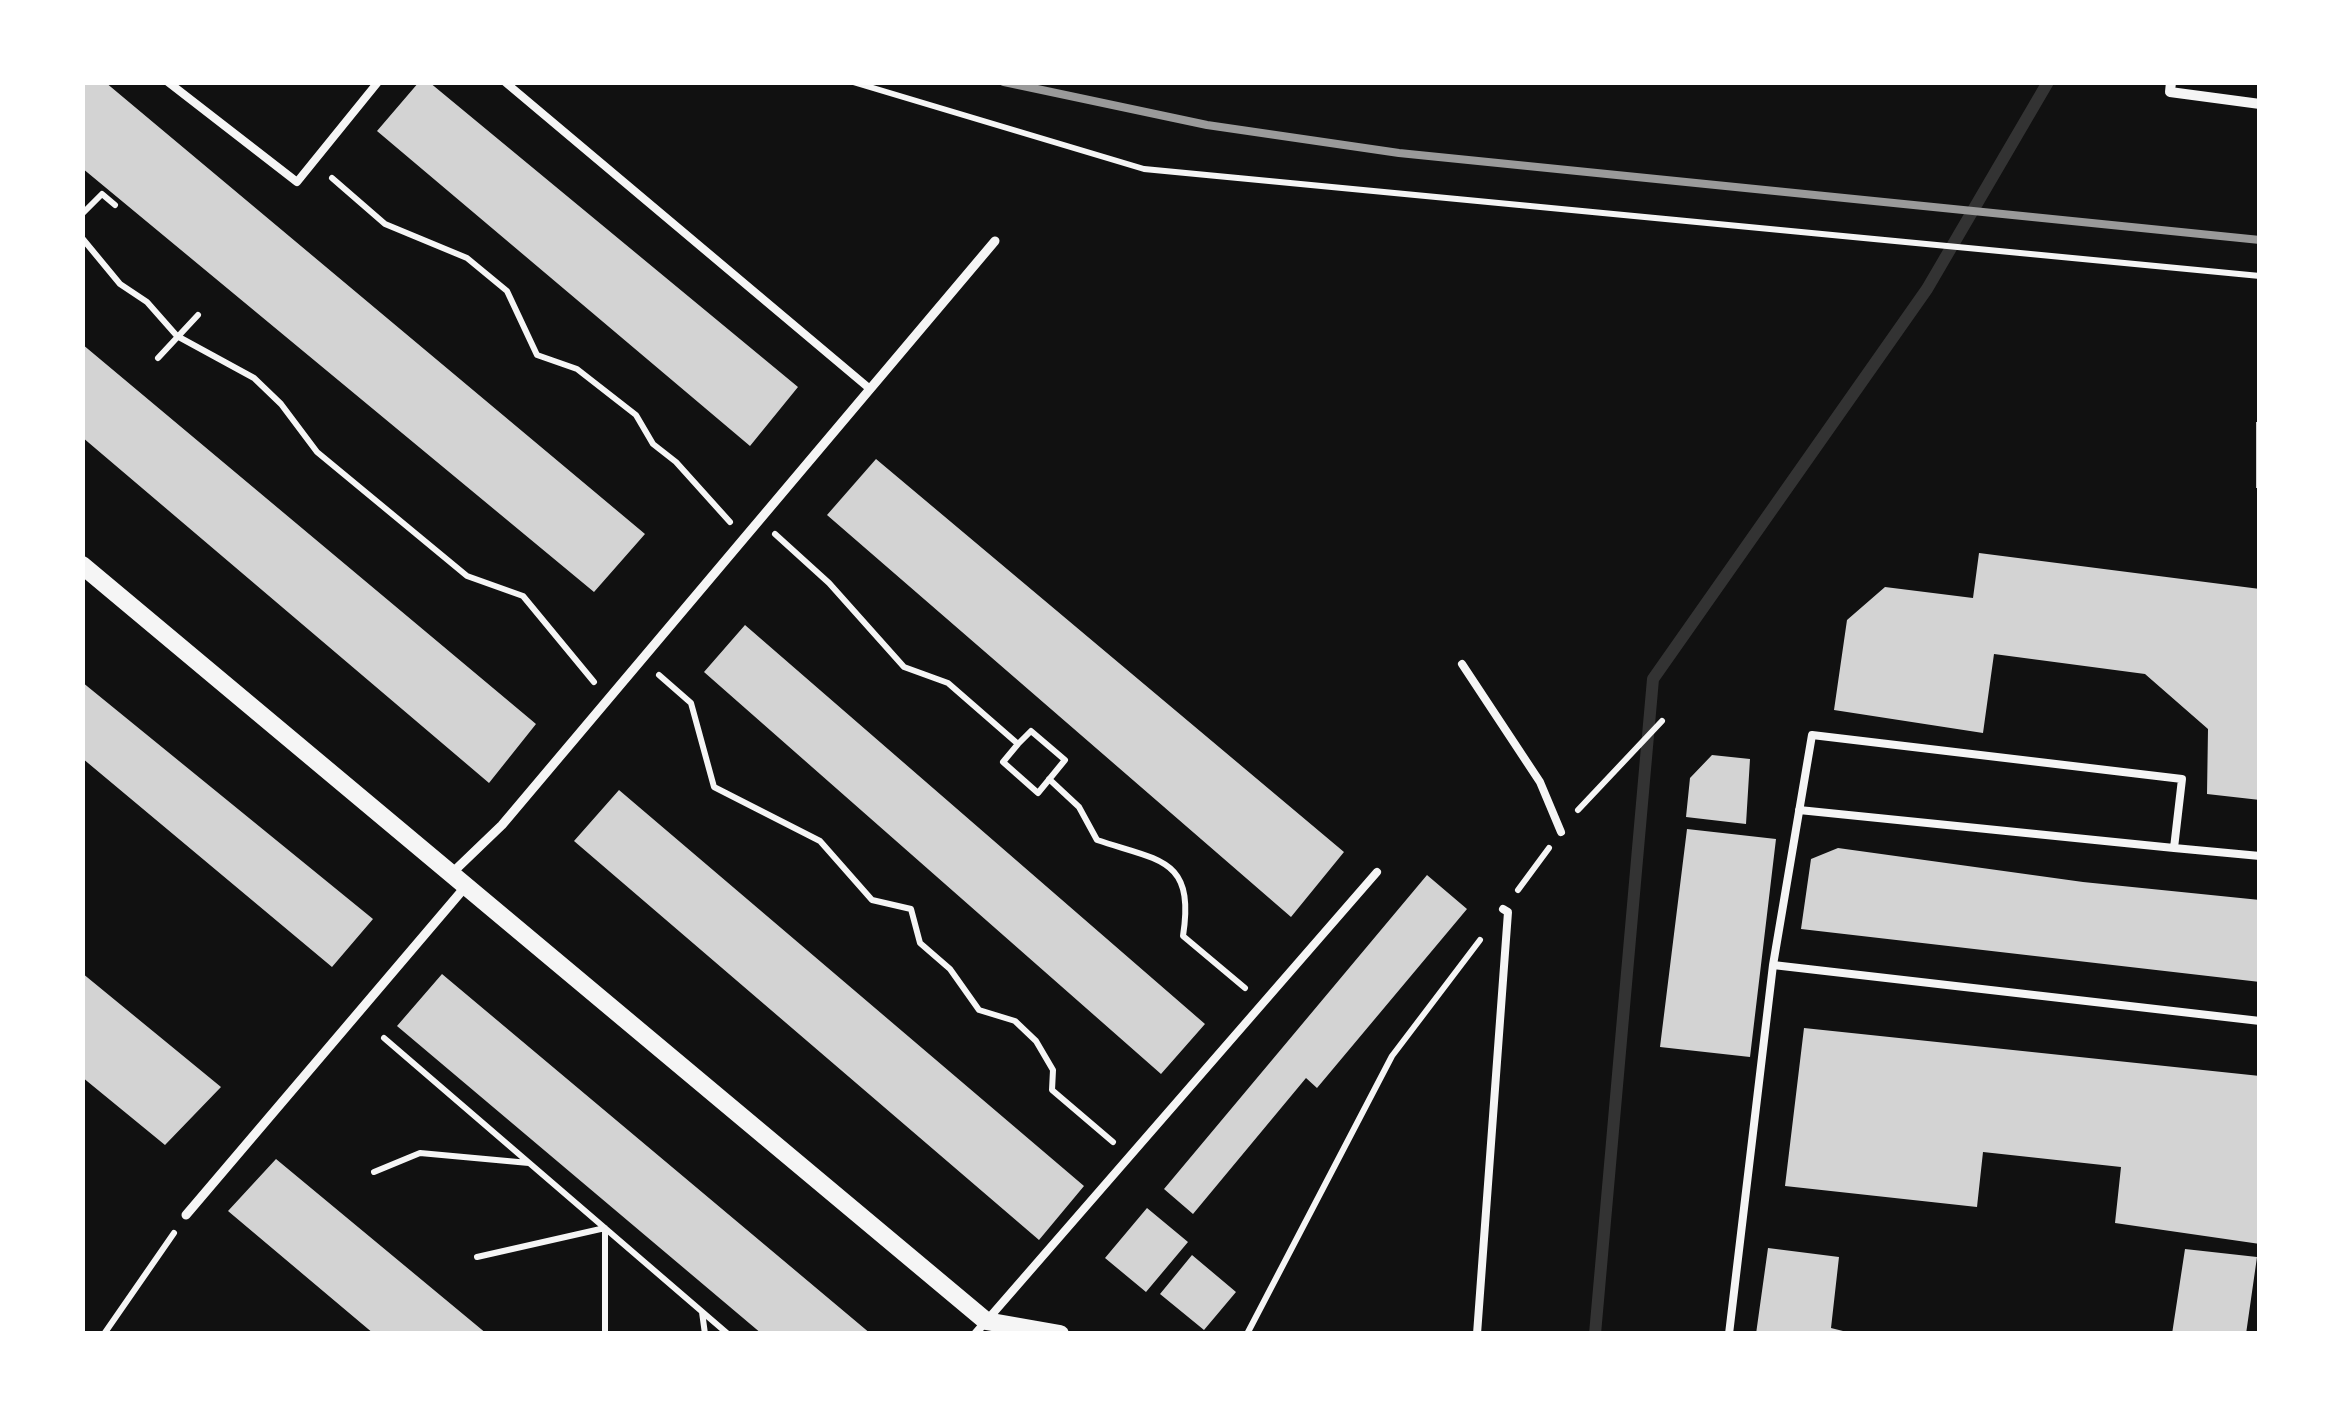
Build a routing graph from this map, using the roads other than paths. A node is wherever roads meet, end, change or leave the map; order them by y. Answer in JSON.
{"nodes":[{"id":1,"x":168,"y":82,"type":"edge"},
{"id":2,"x":378,"y":82,"type":"edge"},
{"id":3,"x":505,"y":82,"type":"edge"},
{"id":4,"x":2171,"y":82,"type":"edge"},
{"id":5,"x":2260,"y":104,"type":"edge"},
{"id":6,"x":995,"y":242,"type":"dead end"},
{"id":7,"x":870,"y":388,"type":"junction"},
{"id":8,"x":82,"y":565,"type":"edge"},
{"id":9,"x":1462,"y":664,"type":"dead end"},
{"id":10,"x":1799,"y":810,"type":"junction"},
{"id":11,"x":1561,"y":832,"type":"road end"},
{"id":12,"x":2174,"y":848,"type":"junction"},
{"id":13,"x":2260,"y":856,"type":"edge"},
{"id":14,"x":1377,"y":872,"type":"dead end"},
{"id":15,"x":458,"y":879,"type":"junction"},
{"id":16,"x":1503,"y":909,"type":"road end"},
{"id":17,"x":1772,"y":965,"type":"junction"},
{"id":18,"x":2260,"y":1021,"type":"edge"},
{"id":19,"x":186,"y":1215,"type":"road end"},
{"id":20,"x":981,"y":1327,"type":"edge"},
{"id":21,"x":1060,"y":1334,"type":"edge"},
{"id":22,"x":1476,"y":1334,"type":"edge"},
{"id":23,"x":1729,"y":1334,"type":"edge"}],
"edges":[{"from":1,"to":2,"type":"lane"},
{"from":3,"to":7,"type":"lane"},
{"from":4,"to":5,"type":"street"},
{"from":6,"to":7,"type":"street"},
{"from":7,"to":15,"type":"street"},
{"from":8,"to":15,"type":"street"},
{"from":9,"to":11,"type":"lane"},
{"from":10,"to":12,"type":"lane"},
{"from":10,"to":12,"type":"lane"},
{"from":10,"to":17,"type":"lane"},
{"from":12,"to":13,"type":"lane"},
{"from":14,"to":20,"type":"lane"},
{"from":15,"to":19,"type":"street"},
{"from":15,"to":20,"type":"street"},
{"from":16,"to":22,"type":"lane"},
{"from":17,"to":18,"type":"lane"},
{"from":17,"to":23,"type":"lane"},
{"from":20,"to":21,"type":"street"}]}
